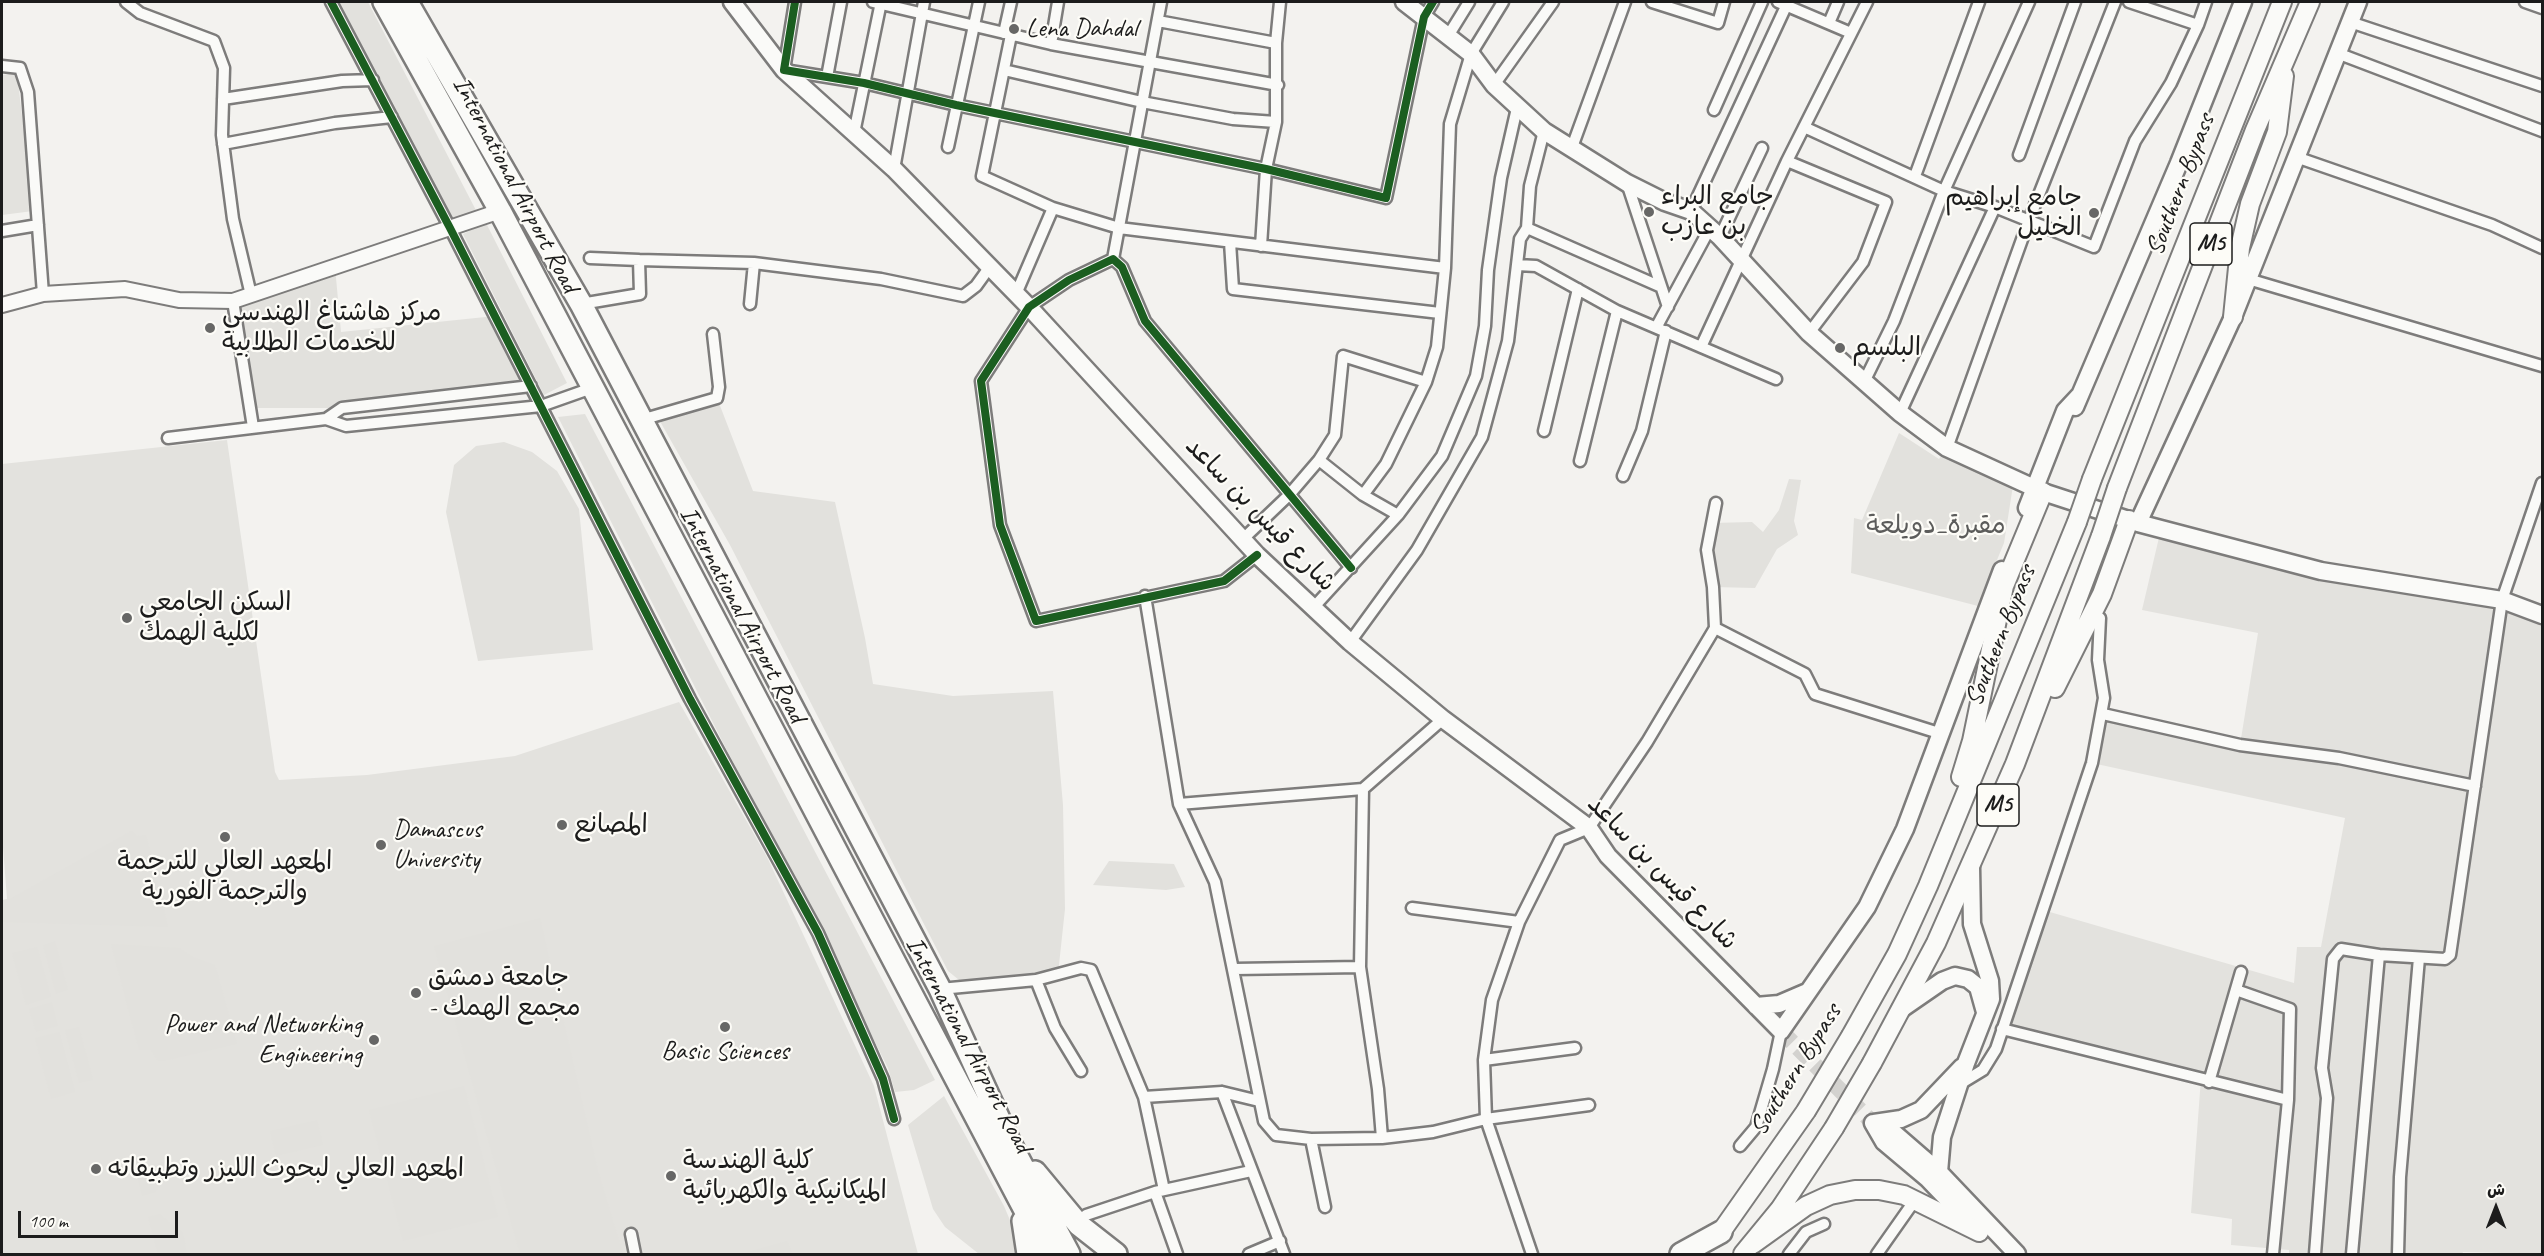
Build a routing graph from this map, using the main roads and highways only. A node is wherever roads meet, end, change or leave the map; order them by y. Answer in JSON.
{"nodes":[{"id":1,"x":384,"y":2,"type":"edge"},
{"id":2,"x":407,"y":2,"type":"edge"},
{"id":3,"x":732,"y":2,"type":"edge"},
{"id":4,"x":1404,"y":2,"type":"edge"},
{"id":5,"x":2243,"y":2,"type":"edge"},
{"id":6,"x":2282,"y":2,"type":"edge"},
{"id":7,"x":2310,"y":2,"type":"edge"},
{"id":8,"x":2358,"y":2,"type":"edge"},
{"id":9,"x":2286,"y":54,"type":"junction"},
{"id":10,"x":2233,"y":317,"type":"junction"},
{"id":11,"x":2039,"y":490,"type":"junction"},
{"id":12,"x":2134,"y":521,"type":"junction"},
{"id":13,"x":2000,"y":585,"type":"junction"},
{"id":14,"x":2542,"y":613,"type":"edge"},
{"id":15,"x":2068,"y":661,"type":"junction"},
{"id":16,"x":2015,"y":764,"type":"junction"},
{"id":17,"x":1971,"y":866,"type":"junction"},
{"id":18,"x":1928,"y":886,"type":"junction"},
{"id":19,"x":1811,"y":990,"type":"junction"},
{"id":20,"x":1756,"y":1006,"type":"junction"},
{"id":21,"x":1900,"y":1010,"type":"junction"},
{"id":22,"x":1986,"y":1016,"type":"junction"},
{"id":23,"x":1966,"y":1063,"type":"junction"},
{"id":24,"x":1873,"y":1123,"type":"junction"},
{"id":25,"x":1008,"y":1141,"type":"junction"},
{"id":26,"x":1939,"y":1172,"type":"junction"},
{"id":27,"x":1017,"y":1197,"type":"junction"},
{"id":28,"x":1721,"y":1232,"type":"junction"},
{"id":29,"x":1979,"y":1232,"type":"junction"},
{"id":30,"x":1748,"y":1249,"type":"edge"},
{"id":31,"x":1028,"y":1254,"type":"edge"},
{"id":32,"x":1048,"y":1254,"type":"edge"},
{"id":33,"x":1069,"y":1254,"type":"edge"},
{"id":34,"x":1116,"y":1254,"type":"edge"},
{"id":35,"x":1681,"y":1254,"type":"edge"},
{"id":36,"x":1701,"y":1254,"type":"edge"},
{"id":37,"x":2002,"y":1254,"type":"edge"},
{"id":38,"x":2017,"y":1254,"type":"edge"}],
"edges":[{"from":1,"to":27,"type":"highway","name":"International Airport Road"},
{"from":2,"to":25,"type":"highway","name":"International Airport Road"},
{"from":3,"to":20,"type":"main road","name":"شارع قيس بن ساعد"},
{"from":4,"to":11,"type":"main road"},
{"from":5,"to":11,"type":"main road"},
{"from":6,"to":18,"type":"highway","name":"Southern Bypass","number":"M5","bridge":true},
{"from":7,"to":9,"type":"highway","name":"Southern Bypass","number":"M5"},
{"from":8,"to":10,"type":"main road"},
{"from":9,"to":10,"type":"highway"},
{"from":9,"to":16,"type":"highway","name":"Southern Bypass","number":"M5","bridge":true},
{"from":10,"to":12,"type":"main road"},
{"from":11,"to":12,"type":"main road"},
{"from":11,"to":13,"type":"highway"},
{"from":12,"to":14,"type":"main road"},
{"from":12,"to":15,"type":"highway"},
{"from":12,"to":15,"type":"highway"},
{"from":13,"to":18,"type":"highway"},
{"from":13,"to":19,"type":"main road"},
{"from":15,"to":16,"type":"highway"},
{"from":16,"to":17,"type":"highway","name":"Southern Bypass","number":"M5"},
{"from":17,"to":21,"type":"highway","name":"Southern Bypass","number":"M5"},
{"from":17,"to":22,"type":"main road","name":"Southern Bypass"},
{"from":18,"to":28,"type":"highway","name":"Southern Bypass","number":"M5","bridge":true},
{"from":19,"to":20,"type":"main road"},
{"from":19,"to":20,"type":"main road","name":"شارع قيس بن ساعد"},
{"from":21,"to":22,"type":"main road","name":"Southern Bypass"},
{"from":21,"to":30,"type":"highway","name":"Southern Bypass","number":"M5","bridge":true},
{"from":22,"to":23,"type":"main road"},
{"from":23,"to":24,"type":"main road"},
{"from":23,"to":26,"type":"main road"},
{"from":24,"to":26,"type":"main road"},
{"from":24,"to":29,"type":"main road"},
{"from":25,"to":33,"type":"highway","name":"International Airport Road"},
{"from":25,"to":34,"type":"highway"},
{"from":26,"to":38,"type":"main road"},
{"from":27,"to":31,"type":"highway"},
{"from":27,"to":32,"type":"highway","name":"International Airport Road"},
{"from":28,"to":35,"type":"highway"},
{"from":28,"to":36,"type":"highway","name":"Southern Bypass","number":"M5"},
{"from":29,"to":30,"type":"highway"},
{"from":29,"to":37,"type":"main road"}]}
